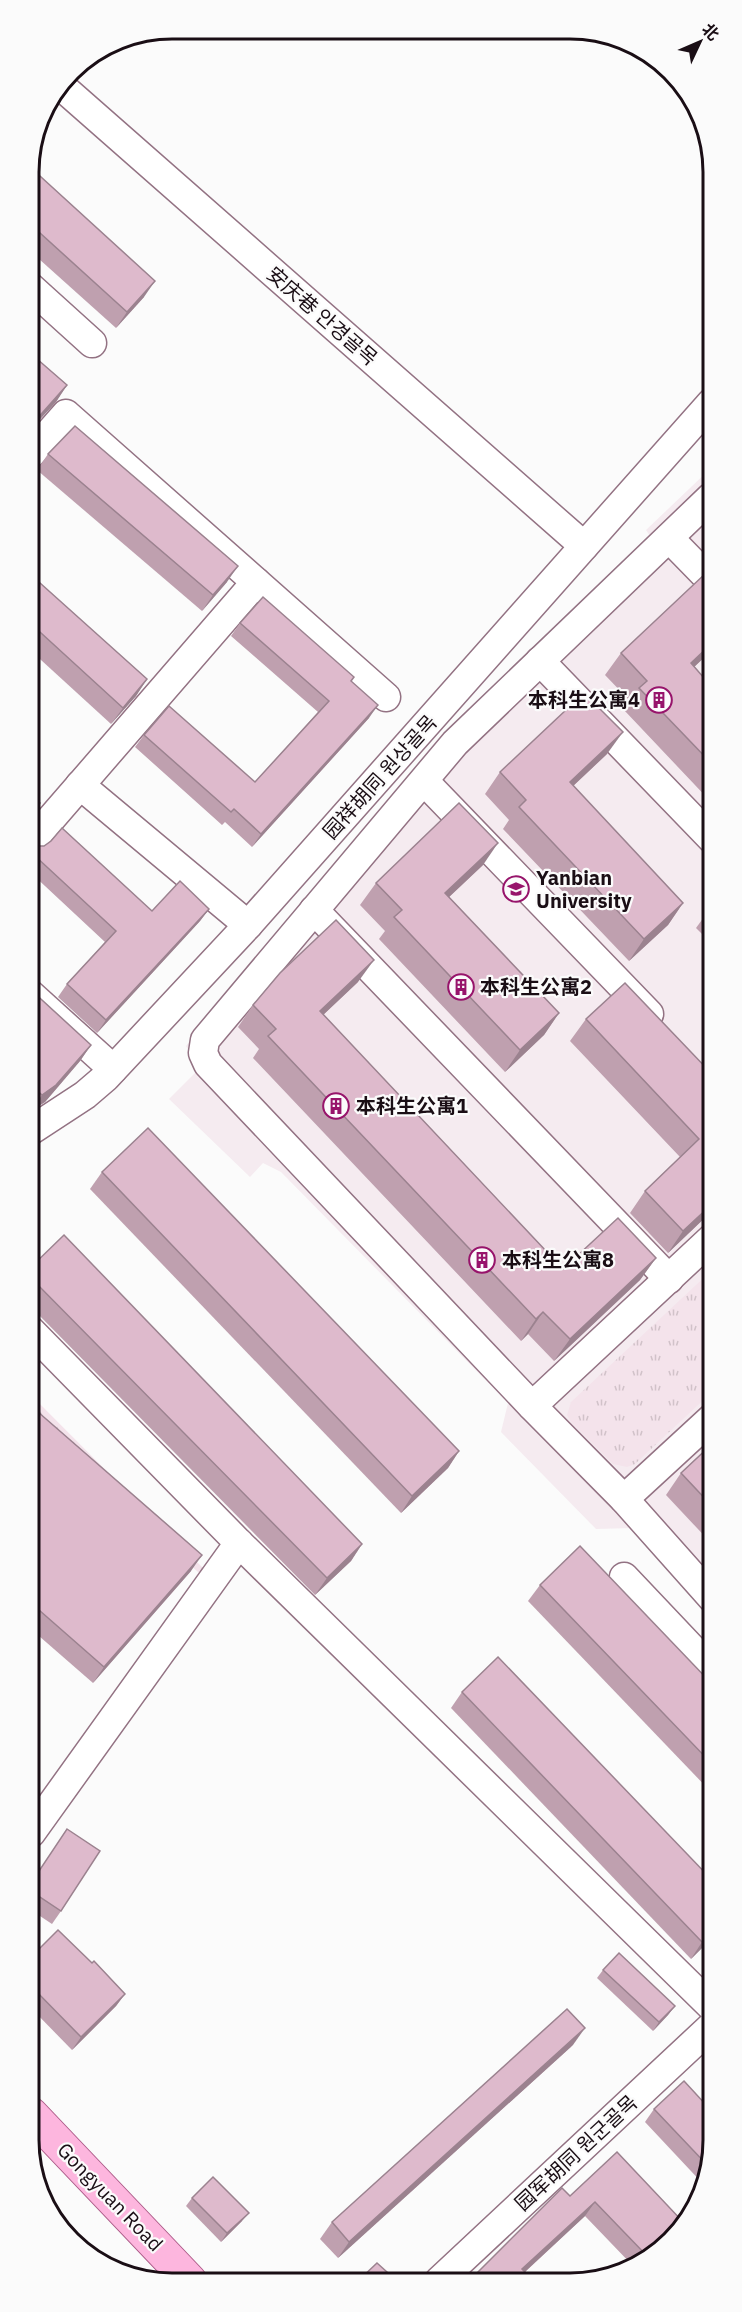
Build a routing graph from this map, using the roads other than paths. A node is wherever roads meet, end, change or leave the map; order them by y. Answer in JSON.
{"nodes":[{"id":1,"x":66,"y":91,"type":"edge"},
{"id":2,"x":39,"y":295,"type":"edge"},
{"id":3,"x":92,"y":343,"type":"dead end"},
{"id":4,"x":703,"y":413,"type":"edge"},
{"id":5,"x":39,"y":445,"type":"edge"},
{"id":6,"x":703,"y":505,"type":"edge"},
{"id":7,"x":669,"y":538,"type":"junction"},
{"id":8,"x":584,"y":546,"type":"junction"},
{"id":9,"x":703,"y":573,"type":"edge"},
{"id":10,"x":256,"y":582,"type":"junction"},
{"id":11,"x":540,"y":662,"type":"junction"},
{"id":12,"x":386,"y":697,"type":"dead end"},
{"id":13,"x":424,"y":781,"type":"junction"},
{"id":14,"x":80,"y":785,"type":"junction"},
{"id":15,"x":39,"y":806,"type":"edge"},
{"id":16,"x":52,"y":818,"type":"junction"},
{"id":17,"x":703,"y":830,"type":"edge"},
{"id":18,"x":39,"y":833,"type":"edge"},
{"id":19,"x":314,"y":910,"type":"junction"},
{"id":20,"x":248,"y":925,"type":"junction"},
{"id":21,"x":39,"y":1002,"type":"edge"},
{"id":22,"x":671,"y":1037,"type":"edge"},
{"id":23,"x":113,"y":1070,"type":"junction"},
{"id":24,"x":39,"y":1125,"type":"edge"},
{"id":25,"x":703,"y":1247,"type":"edge"},
{"id":26,"x":669,"y":1279,"type":"junction"},
{"id":27,"x":39,"y":1339,"type":"edge"},
{"id":28,"x":532,"y":1406,"type":"junction"},
{"id":29,"x":703,"y":1426,"type":"edge"},
{"id":30,"x":624,"y":1499,"type":"junction"},
{"id":31,"x":239,"y":1543,"type":"junction"},
{"id":32,"x":624,"y":1577,"type":"dead end"},
{"id":33,"x":703,"y":1589,"type":"edge"},
{"id":34,"x":703,"y":1660,"type":"edge"},
{"id":35,"x":39,"y":1822,"type":"edge"},
{"id":36,"x":703,"y":1998,"type":"edge"},
{"id":37,"x":703,"y":2034,"type":"edge"},
{"id":38,"x":39,"y":2122,"type":"edge"},
{"id":39,"x":182,"y":2273,"type":"edge"},
{"id":40,"x":448,"y":2273,"type":"edge"}],
"edges":[{"from":1,"to":8,"type":"street","name":"安庆巷 안경골목"},
{"from":2,"to":3,"type":"street"},
{"from":4,"to":8,"type":"street","name":"园祥胡同 원상골목"},
{"from":5,"to":10,"type":"street"},
{"from":6,"to":7,"type":"street"},
{"from":7,"to":9,"type":"street"},
{"from":7,"to":11,"type":"street"},
{"from":8,"to":20,"type":"street","name":"园祥胡同 원상골목"},
{"from":10,"to":12,"type":"street"},
{"from":10,"to":14,"type":"street"},
{"from":11,"to":13,"type":"street"},
{"from":11,"to":17,"type":"street"},
{"from":13,"to":19,"type":"street"},
{"from":13,"to":22,"type":"street"},
{"from":14,"to":16,"type":"street"},
{"from":14,"to":20,"type":"street"},
{"from":15,"to":16,"type":"street"},
{"from":16,"to":18,"type":"street"},
{"from":19,"to":26,"type":"street"},
{"from":19,"to":28,"type":"street"},
{"from":20,"to":23,"type":"street","name":"园祥胡同 원상골목"},
{"from":21,"to":23,"type":"street"},
{"from":23,"to":24,"type":"street","name":"园祥胡同 원상골목"},
{"from":25,"to":26,"type":"street"},
{"from":26,"to":28,"type":"street"},
{"from":27,"to":31,"type":"street"},
{"from":28,"to":30,"type":"street"},
{"from":29,"to":30,"type":"street"},
{"from":30,"to":33,"type":"street"},
{"from":31,"to":35,"type":"street"},
{"from":31,"to":36,"type":"street"},
{"from":32,"to":34,"type":"street"},
{"from":37,"to":40,"type":"street","name":"园军胡同 원군골목"},
{"from":38,"to":39,"type":"main road","name":"Gongyuan Road"}]}
